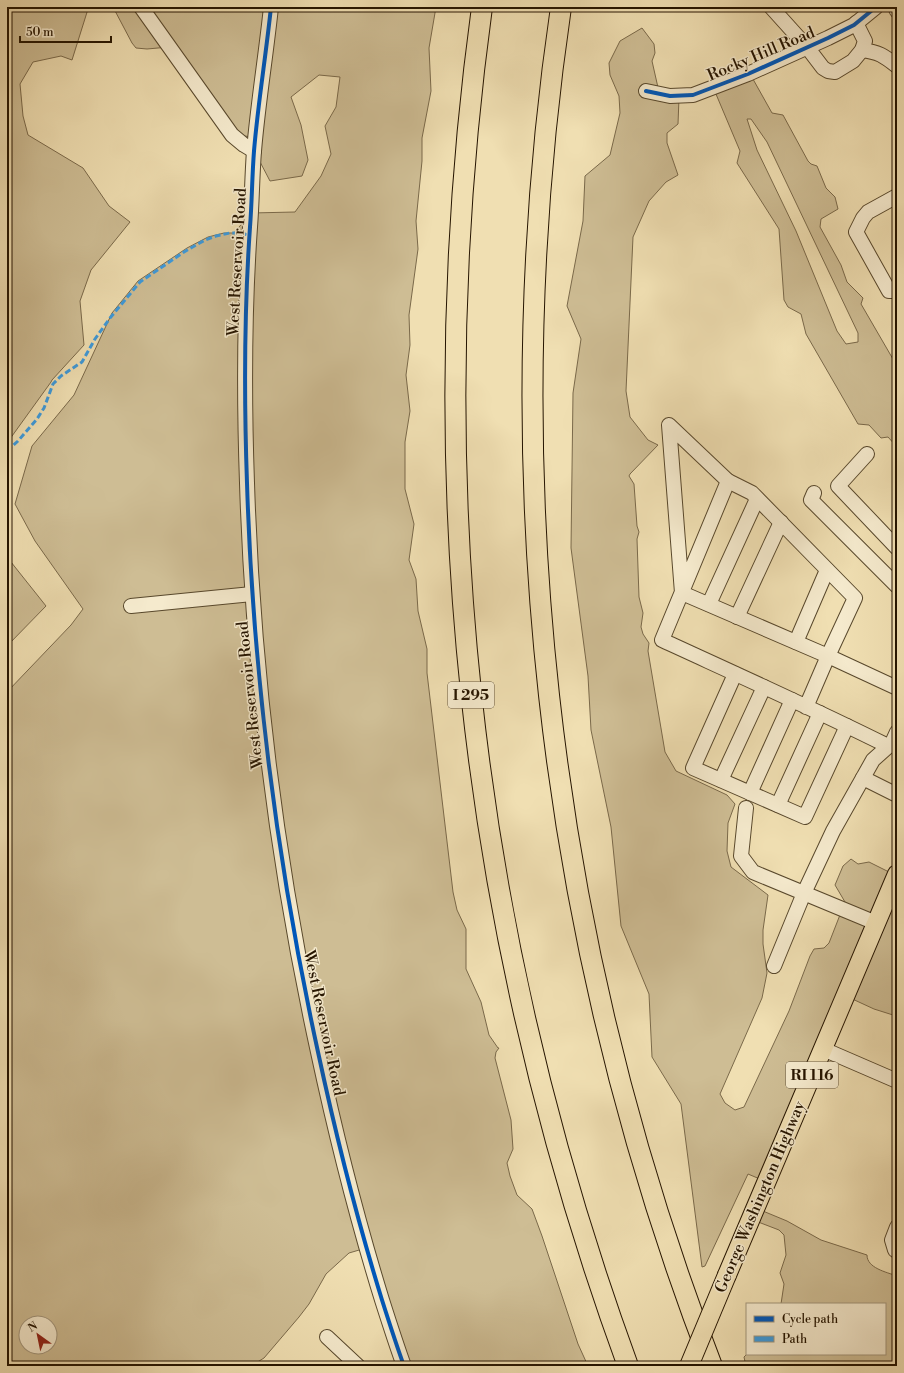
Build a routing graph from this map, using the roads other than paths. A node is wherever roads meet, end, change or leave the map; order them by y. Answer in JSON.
{"nodes":[{"id":1,"x":141,"y":7,"type":"edge"},
{"id":2,"x":271,"y":7,"type":"edge"},
{"id":3,"x":482,"y":7,"type":"edge"},
{"id":4,"x":561,"y":7,"type":"edge"},
{"id":5,"x":771,"y":7,"type":"edge"},
{"id":6,"x":876,"y":7,"type":"edge"},
{"id":7,"x":895,"y":7,"type":"edge"},
{"id":8,"x":897,"y":11,"type":"edge"},
{"id":9,"x":856,"y":23,"type":"junction"},
{"id":10,"x":808,"y":47,"type":"junction"},
{"id":11,"x":862,"y":50,"type":"junction"},
{"id":12,"x":897,"y":66,"type":"edge"},
{"id":13,"x":646,"y":91,"type":"dead end"},
{"id":14,"x":254,"y":151,"type":"junction"},
{"id":15,"x":897,"y":196,"type":"edge"},
{"id":16,"x":897,"y":291,"type":"edge"},
{"id":17,"x":868,"y":454,"type":"dead end"},
{"id":18,"x":728,"y":480,"type":"junction"},
{"id":19,"x":814,"y":493,"type":"dead end"},
{"id":20,"x":757,"y":499,"type":"junction"},
{"id":21,"x":781,"y":522,"type":"junction"},
{"id":22,"x":897,"y":548,"type":"edge"},
{"id":23,"x":827,"y":570,"type":"junction"},
{"id":24,"x":897,"y":586,"type":"edge"},
{"id":25,"x":682,"y":592,"type":"junction"},
{"id":26,"x":252,"y":594,"type":"junction"},
{"id":27,"x":709,"y":604,"type":"junction"},
{"id":28,"x":131,"y":606,"type":"dead end"},
{"id":29,"x":737,"y":617,"type":"junction"},
{"id":30,"x":796,"y":642,"type":"junction"},
{"id":31,"x":828,"y":656,"type":"junction"},
{"id":32,"x":735,"y":674,"type":"junction"},
{"id":33,"x":764,"y":687,"type":"junction"},
{"id":34,"x":897,"y":688,"type":"edge"},
{"id":35,"x":792,"y":700,"type":"junction"},
{"id":36,"x":806,"y":707,"type":"junction"},
{"id":37,"x":820,"y":713,"type":"junction"},
{"id":38,"x":847,"y":726,"type":"junction"},
{"id":39,"x":897,"y":732,"type":"edge"},
{"id":40,"x":888,"y":746,"type":"junction"},
{"id":41,"x":863,"y":778,"type":"junction"},
{"id":42,"x":721,"y":780,"type":"junction"},
{"id":43,"x":750,"y":793,"type":"junction"},
{"id":44,"x":897,"y":795,"type":"edge"},
{"id":45,"x":778,"y":805,"type":"junction"},
{"id":46,"x":746,"y":808,"type":"dead end"},
{"id":47,"x":897,"y":874,"type":"edge"},
{"id":48,"x":804,"y":893,"type":"junction"},
{"id":49,"x":876,"y":924,"type":"junction"},
{"id":50,"x":774,"y":966,"type":"dead end"},
{"id":51,"x":823,"y":1049,"type":"junction"},
{"id":52,"x":897,"y":1081,"type":"edge"},
{"id":53,"x":897,"y":1227,"type":"edge"},
{"id":54,"x":897,"y":1251,"type":"edge"},
{"id":55,"x":327,"y":1337,"type":"dead end"},
{"id":56,"x":358,"y":1366,"type":"edge"},
{"id":57,"x":404,"y":1366,"type":"edge"},
{"id":58,"x":628,"y":1366,"type":"edge"},
{"id":59,"x":689,"y":1366,"type":"edge"},
{"id":60,"x":712,"y":1366,"type":"edge"}],
"edges":[{"from":1,"to":14,"type":"street"},
{"from":2,"to":14,"type":"street","name":"West Reservoir Road"},
{"from":3,"to":58,"type":"highway","number":"I 295"},
{"from":4,"to":60,"type":"highway"},
{"from":5,"to":10,"type":"street"},
{"from":6,"to":9,"type":"street","name":"Rocky Hill Road"},
{"from":7,"to":8,"type":"street"},
{"from":9,"to":10,"type":"street","name":"Rocky Hill Road"},
{"from":9,"to":11,"type":"street"},
{"from":10,"to":11,"type":"street"},
{"from":10,"to":13,"type":"street","name":"Rocky Hill Road"},
{"from":11,"to":12,"type":"street"},
{"from":14,"to":26,"type":"street","name":"West Reservoir Road"},
{"from":15,"to":16,"type":"street"},
{"from":17,"to":22,"type":"street"},
{"from":18,"to":20,"type":"street"},
{"from":18,"to":25,"type":"street"},
{"from":18,"to":25,"type":"street"},
{"from":19,"to":24,"type":"street"},
{"from":20,"to":21,"type":"street"},
{"from":20,"to":27,"type":"street"},
{"from":21,"to":23,"type":"street"},
{"from":21,"to":29,"type":"street"},
{"from":23,"to":30,"type":"street"},
{"from":23,"to":31,"type":"street"},
{"from":25,"to":27,"type":"street"},
{"from":25,"to":32,"type":"street"},
{"from":26,"to":28,"type":"street"},
{"from":26,"to":57,"type":"street","name":"West Reservoir Road"},
{"from":27,"to":29,"type":"street"},
{"from":29,"to":30,"type":"street"},
{"from":30,"to":31,"type":"street"},
{"from":31,"to":34,"type":"street"},
{"from":31,"to":36,"type":"street"},
{"from":32,"to":33,"type":"street"},
{"from":32,"to":42,"type":"street"},
{"from":33,"to":35,"type":"street"},
{"from":33,"to":42,"type":"street"},
{"from":35,"to":36,"type":"street"},
{"from":35,"to":43,"type":"street"},
{"from":36,"to":37,"type":"street"},
{"from":37,"to":38,"type":"street"},
{"from":37,"to":45,"type":"street"},
{"from":38,"to":40,"type":"street"},
{"from":38,"to":45,"type":"street"},
{"from":39,"to":40,"type":"street"},
{"from":40,"to":41,"type":"street"},
{"from":41,"to":44,"type":"street"},
{"from":41,"to":48,"type":"street"},
{"from":42,"to":43,"type":"street"},
{"from":43,"to":45,"type":"street"},
{"from":46,"to":48,"type":"street"},
{"from":47,"to":49,"type":"main road","name":"George Washington Highway","number":"RI 116"},
{"from":48,"to":49,"type":"street"},
{"from":48,"to":50,"type":"street"},
{"from":49,"to":51,"type":"main road","name":"George Washington Highway","number":"RI 116"},
{"from":51,"to":52,"type":"street"},
{"from":51,"to":59,"type":"main road","name":"George Washington Highway","number":"RI 116","bridge":true},
{"from":53,"to":54,"type":"street"},
{"from":55,"to":56,"type":"street"}]}
